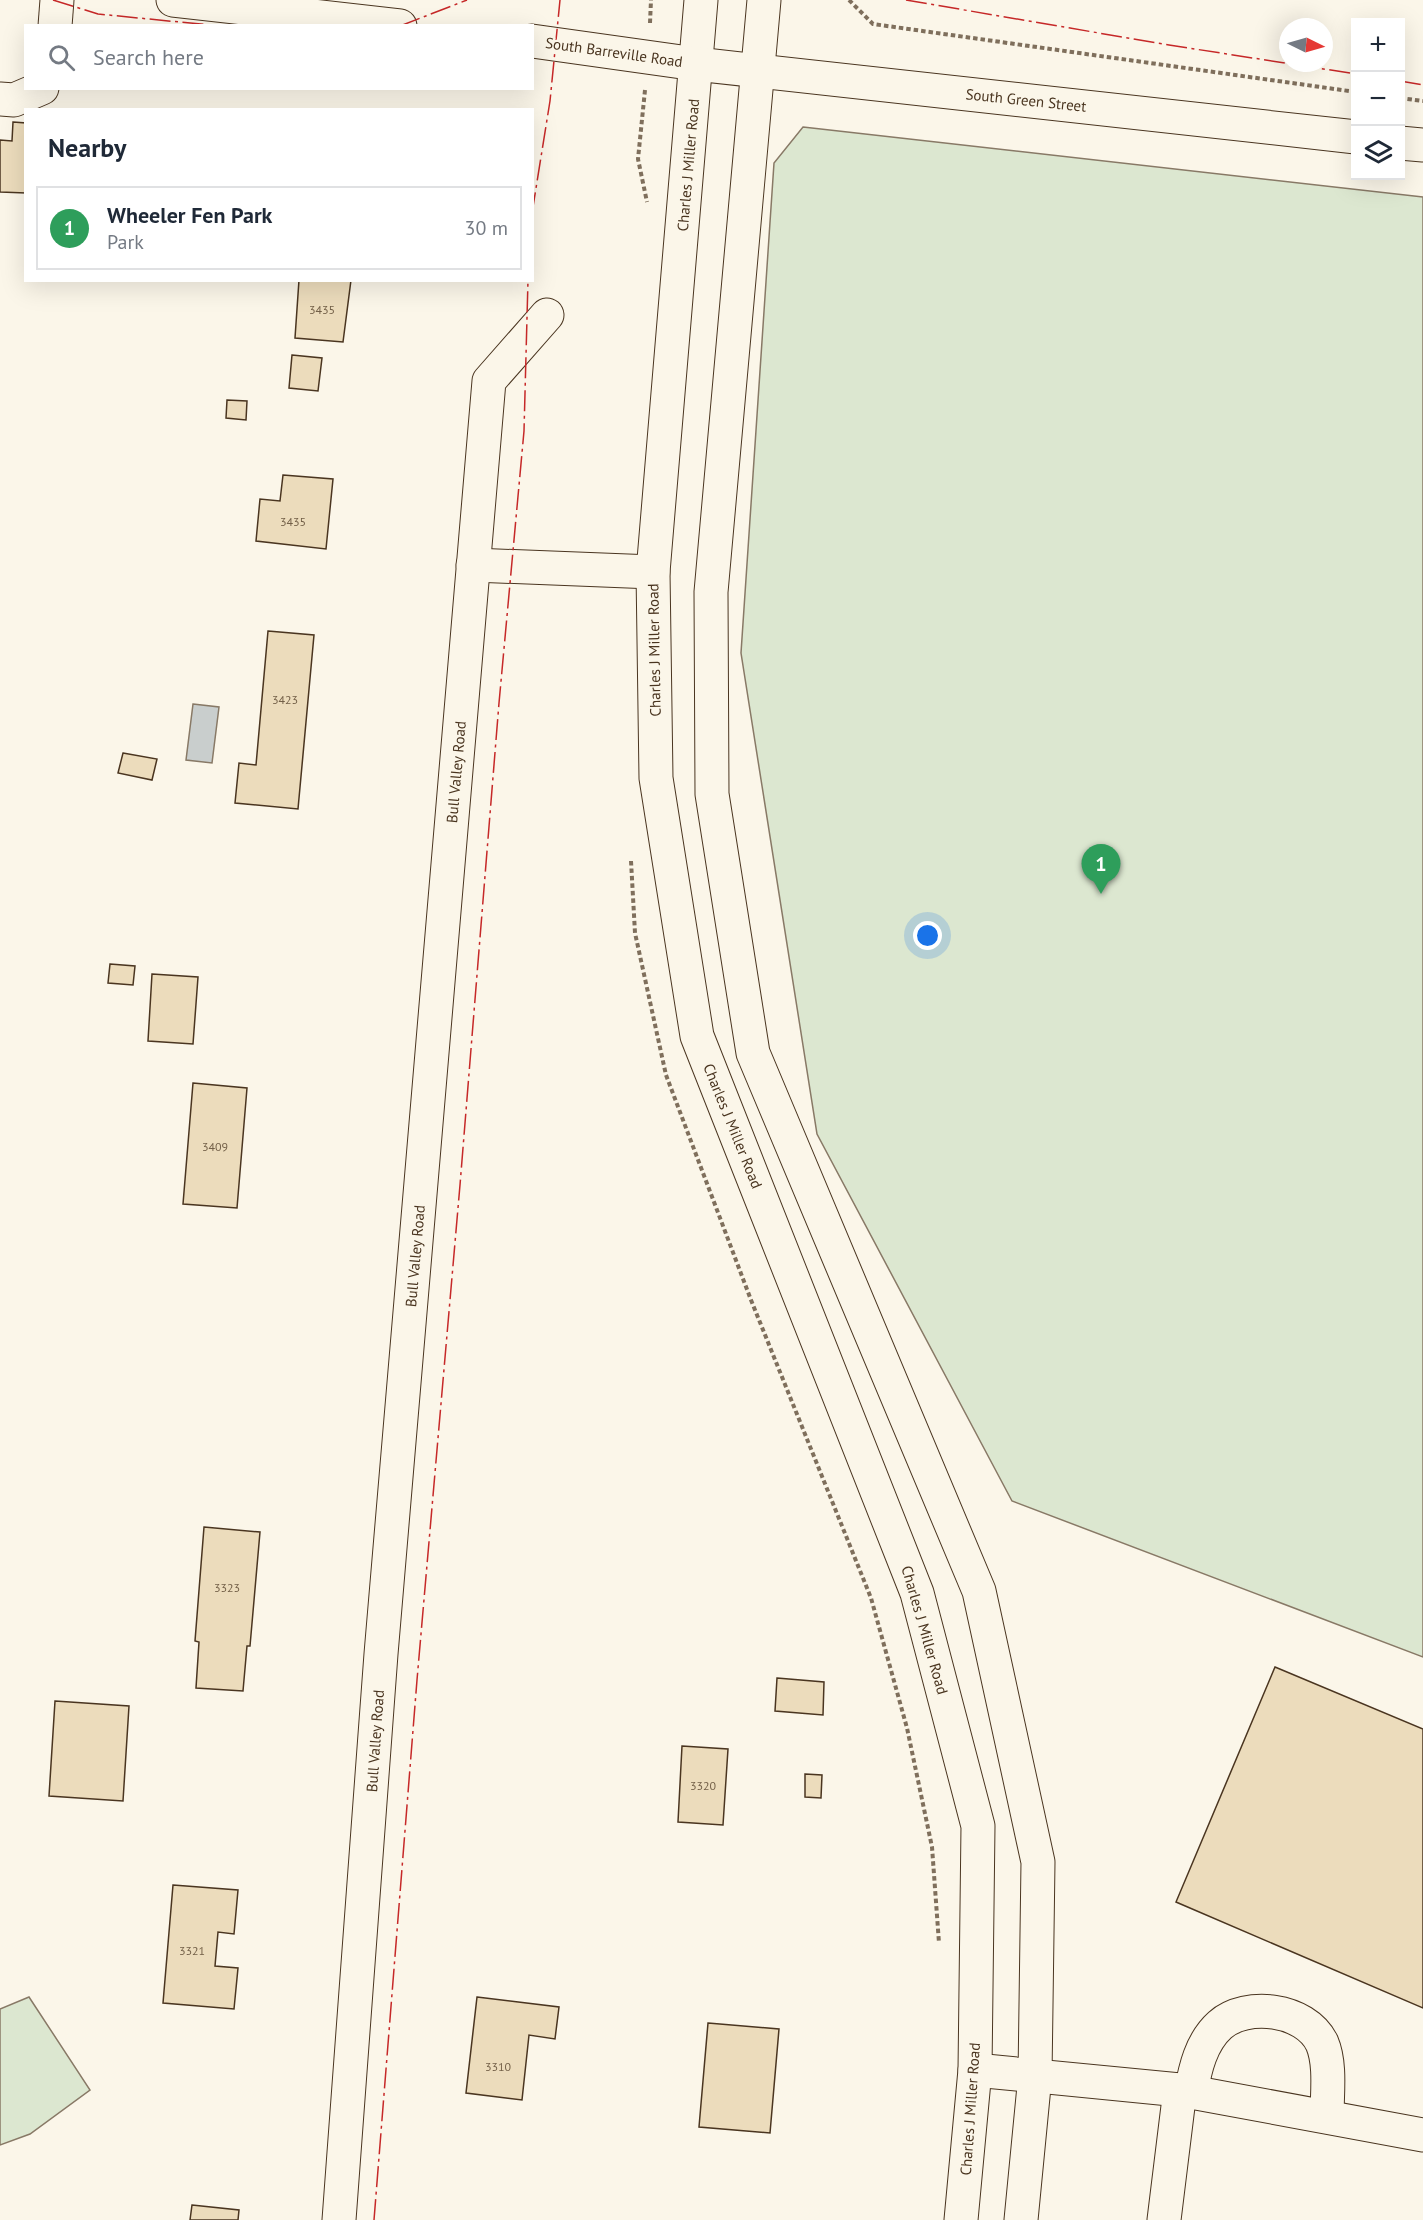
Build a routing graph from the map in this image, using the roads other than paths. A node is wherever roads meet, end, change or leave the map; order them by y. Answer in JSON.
{"nodes":[{"id":1,"x":57,"y":0,"type":"edge"},
{"id":2,"x":173,"y":0,"type":"edge"},
{"id":3,"x":701,"y":0,"type":"edge"},
{"id":4,"x":764,"y":0,"type":"edge"},
{"id":5,"x":55,"y":24,"type":"edge"},
{"id":6,"x":383,"y":24,"type":"edge"},
{"id":7,"x":534,"y":41,"type":"edge"},
{"id":8,"x":696,"y":64,"type":"junction"},
{"id":9,"x":758,"y":69,"type":"junction"},
{"id":10,"x":37,"y":90,"type":"edge"},
{"id":11,"x":0,"y":99,"type":"edge"},
{"id":12,"x":1351,"y":137,"type":"edge"},
{"id":13,"x":1405,"y":143,"type":"edge"},
{"id":14,"x":1423,"y":145,"type":"edge"},
{"id":15,"x":547,"y":315,"type":"dead end"},
{"id":16,"x":473,"y":565,"type":"junction"},
{"id":17,"x":653,"y":572,"type":"junction"},
{"id":18,"x":975,"y":2070,"type":"junction"},
{"id":19,"x":1035,"y":2076,"type":"junction"},
{"id":20,"x":1185,"y":2091,"type":"junction"},
{"id":21,"x":1327,"y":2116,"type":"junction"},
{"id":22,"x":1423,"y":2135,"type":"edge"},
{"id":23,"x":339,"y":2220,"type":"edge"},
{"id":24,"x":962,"y":2220,"type":"edge"},
{"id":25,"x":1022,"y":2220,"type":"edge"},
{"id":26,"x":1164,"y":2220,"type":"edge"}],
"edges":[{"from":1,"to":5,"type":"street"},
{"from":2,"to":6,"type":"street"},
{"from":3,"to":8,"type":"street","name":"Charles J Miller Road"},
{"from":4,"to":9,"type":"street"},
{"from":7,"to":8,"type":"street","name":"South Barreville Road"},
{"from":8,"to":9,"type":"street","name":"South Green Street"},
{"from":8,"to":17,"type":"street","name":"Charles J Miller Road"},
{"from":9,"to":12,"type":"street","name":"South Green Street"},
{"from":9,"to":19,"type":"street"},
{"from":10,"to":11,"type":"street"},
{"from":13,"to":14,"type":"street"},
{"from":15,"to":16,"type":"street","name":"Bull Valley Road"},
{"from":16,"to":17,"type":"street"},
{"from":16,"to":23,"type":"street","name":"Bull Valley Road"},
{"from":17,"to":18,"type":"street","name":"Charles J Miller Road"},
{"from":18,"to":19,"type":"street"},
{"from":18,"to":24,"type":"street","name":"Charles J Miller Road"},
{"from":19,"to":20,"type":"street"},
{"from":19,"to":25,"type":"street"},
{"from":20,"to":21,"type":"street"},
{"from":20,"to":21,"type":"street"},
{"from":20,"to":26,"type":"street"},
{"from":21,"to":22,"type":"street"}]}
